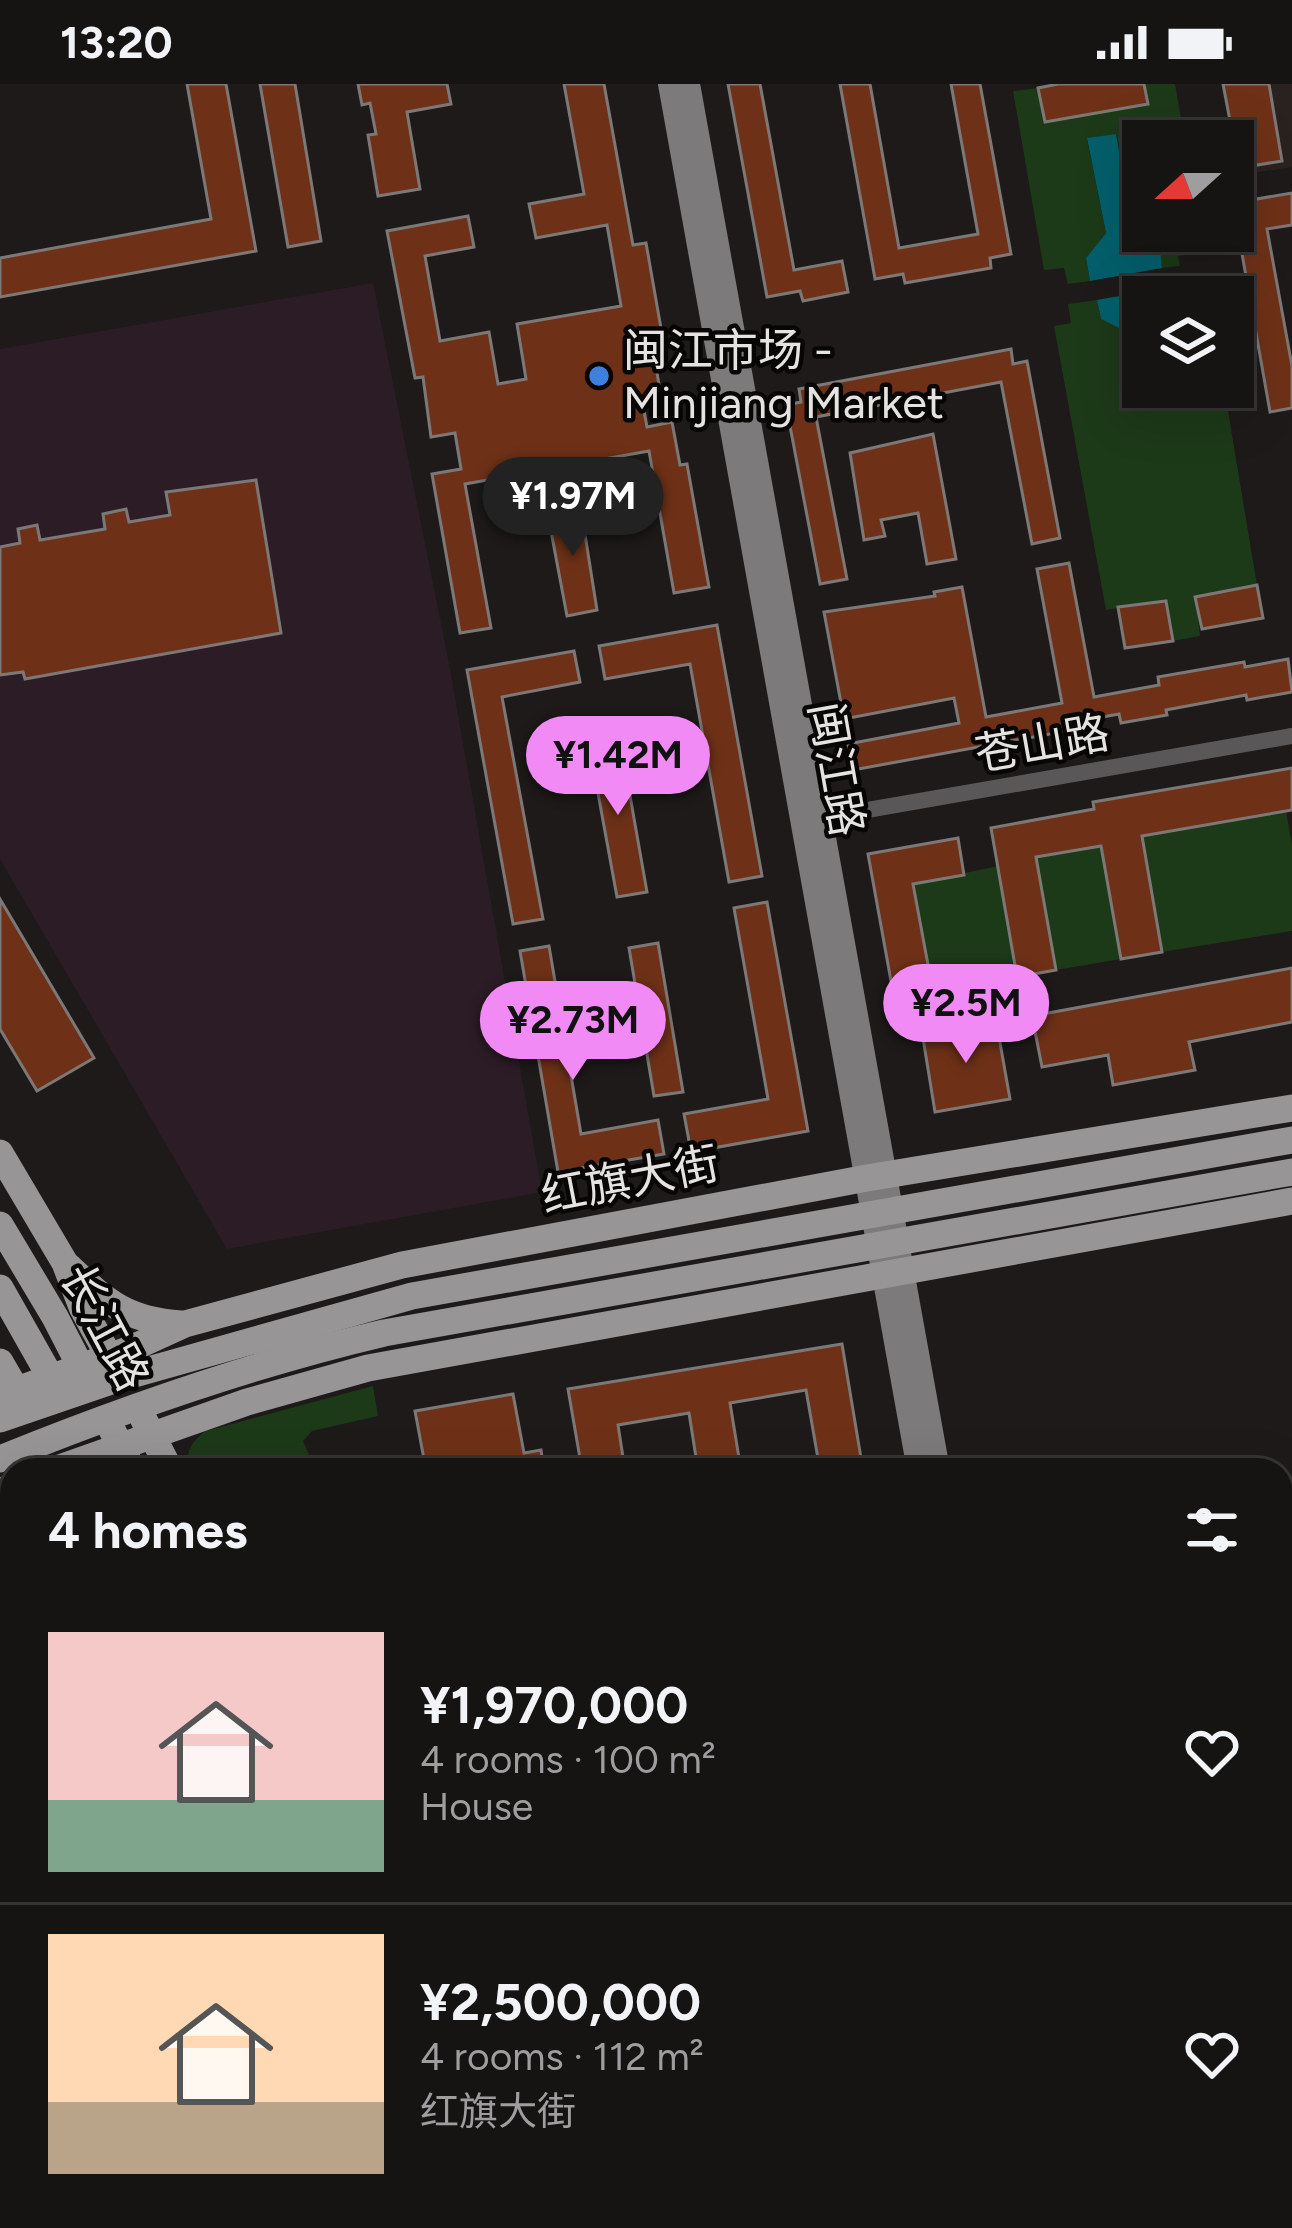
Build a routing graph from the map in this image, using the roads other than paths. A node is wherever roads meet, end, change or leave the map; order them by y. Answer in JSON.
{"nodes":[{"id":1,"x":670,"y":84,"type":"edge"},
{"id":2,"x":688,"y":84,"type":"edge"},
{"id":3,"x":1292,"y":736,"type":"edge"},
{"id":4,"x":812,"y":820,"type":"junction"},
{"id":5,"x":1292,"y":1108,"type":"edge"},
{"id":6,"x":1292,"y":1140,"type":"edge"},
{"id":7,"x":0,"y":1154,"type":"edge"},
{"id":8,"x":1292,"y":1172,"type":"edge"},
{"id":9,"x":876,"y":1177,"type":"junction"},
{"id":10,"x":1292,"y":1201,"type":"edge"},
{"id":11,"x":883,"y":1212,"type":"junction"},
{"id":12,"x":0,"y":1225,"type":"edge"},
{"id":13,"x":888,"y":1241,"type":"junction"},
{"id":14,"x":65,"y":1263,"type":"junction"},
{"id":15,"x":893,"y":1272,"type":"junction"},
{"id":16,"x":0,"y":1288,"type":"edge"},
{"id":17,"x":185,"y":1324,"type":"junction"},
{"id":18,"x":0,"y":1362,"type":"edge"},
{"id":19,"x":114,"y":1367,"type":"junction"},
{"id":20,"x":86,"y":1378,"type":"junction"},
{"id":21,"x":57,"y":1389,"type":"junction"},
{"id":22,"x":14,"y":1399,"type":"edge"},
{"id":23,"x":136,"y":1406,"type":"junction"},
{"id":24,"x":105,"y":1416,"type":"junction"},
{"id":25,"x":201,"y":1417,"type":"junction"},
{"id":26,"x":0,"y":1420,"type":"edge"},
{"id":27,"x":78,"y":1427,"type":"junction"},
{"id":28,"x":151,"y":1433,"type":"junction"},
{"id":29,"x":44,"y":1441,"type":"junction"},
{"id":30,"x":120,"y":1444,"type":"junction"},
{"id":31,"x":2,"y":1458,"type":"edge"},
{"id":32,"x":52,"y":1458,"type":"edge"},
{"id":33,"x":94,"y":1458,"type":"edge"},
{"id":34,"x":101,"y":1458,"type":"edge"},
{"id":35,"x":127,"y":1458,"type":"edge"},
{"id":36,"x":166,"y":1458,"type":"edge"},
{"id":37,"x":175,"y":1458,"type":"edge"},
{"id":38,"x":918,"y":1458,"type":"edge"},
{"id":39,"x":935,"y":1458,"type":"edge"}],
"edges":[{"from":1,"to":4,"type":"main road","name":"闽江路"},
{"from":2,"to":4,"type":"main road","name":"闽江路"},
{"from":3,"to":4,"type":"street","name":"苍山路"},
{"from":4,"to":9,"type":"main road","name":"闽江路"},
{"from":5,"to":9,"type":"main road","name":"红旗大街"},
{"from":6,"to":11,"type":"main road","name":"红旗大街"},
{"from":7,"to":14,"type":"main road"},
{"from":8,"to":13,"type":"main road"},
{"from":9,"to":11,"type":"main road","name":"闽江路"},
{"from":9,"to":17,"type":"main road","name":"红旗大街"},
{"from":10,"to":15,"type":"main road"},
{"from":11,"to":13,"type":"main road","name":"闽江路"},
{"from":11,"to":19,"type":"main road","name":"红旗大街"},
{"from":12,"to":20,"type":"main road","name":"长江路"},
{"from":13,"to":15,"type":"main road","name":"闽江路"},
{"from":13,"to":23,"type":"main road"},
{"from":14,"to":17,"type":"main road"},
{"from":14,"to":19,"type":"main road"},
{"from":15,"to":25,"type":"main road"},
{"from":15,"to":38,"type":"main road","name":"闽江路"},
{"from":15,"to":39,"type":"main road","name":"闽江路"},
{"from":16,"to":21,"type":"main road","name":"长江路"},
{"from":17,"to":19,"type":"main road","name":"红旗大街"},
{"from":18,"to":22,"type":"main road"},
{"from":19,"to":20,"type":"main road","name":"红旗大街"},
{"from":19,"to":23,"type":"main road"},
{"from":20,"to":21,"type":"main road","name":"红旗大街"},
{"from":20,"to":24,"type":"main road","name":"长江路"},
{"from":21,"to":22,"type":"main road","name":"红旗大街"},
{"from":21,"to":27,"type":"main road","name":"长江路"},
{"from":22,"to":26,"type":"main road","name":"红旗大街"},
{"from":22,"to":29,"type":"main road"},
{"from":23,"to":24,"type":"main road"},
{"from":23,"to":28,"type":"main road"},
{"from":24,"to":27,"type":"main road"},
{"from":24,"to":30,"type":"main road","name":"长江路"},
{"from":25,"to":28,"type":"main road"},
{"from":25,"to":37,"type":"main road"},
{"from":27,"to":29,"type":"main road"},
{"from":27,"to":33,"type":"main road","name":"长江路"},
{"from":28,"to":30,"type":"main road"},
{"from":28,"to":36,"type":"main road"},
{"from":29,"to":31,"type":"main road"},
{"from":29,"to":32,"type":"main road"},
{"from":30,"to":34,"type":"main road"},
{"from":30,"to":35,"type":"main road","name":"长江路"}]}
